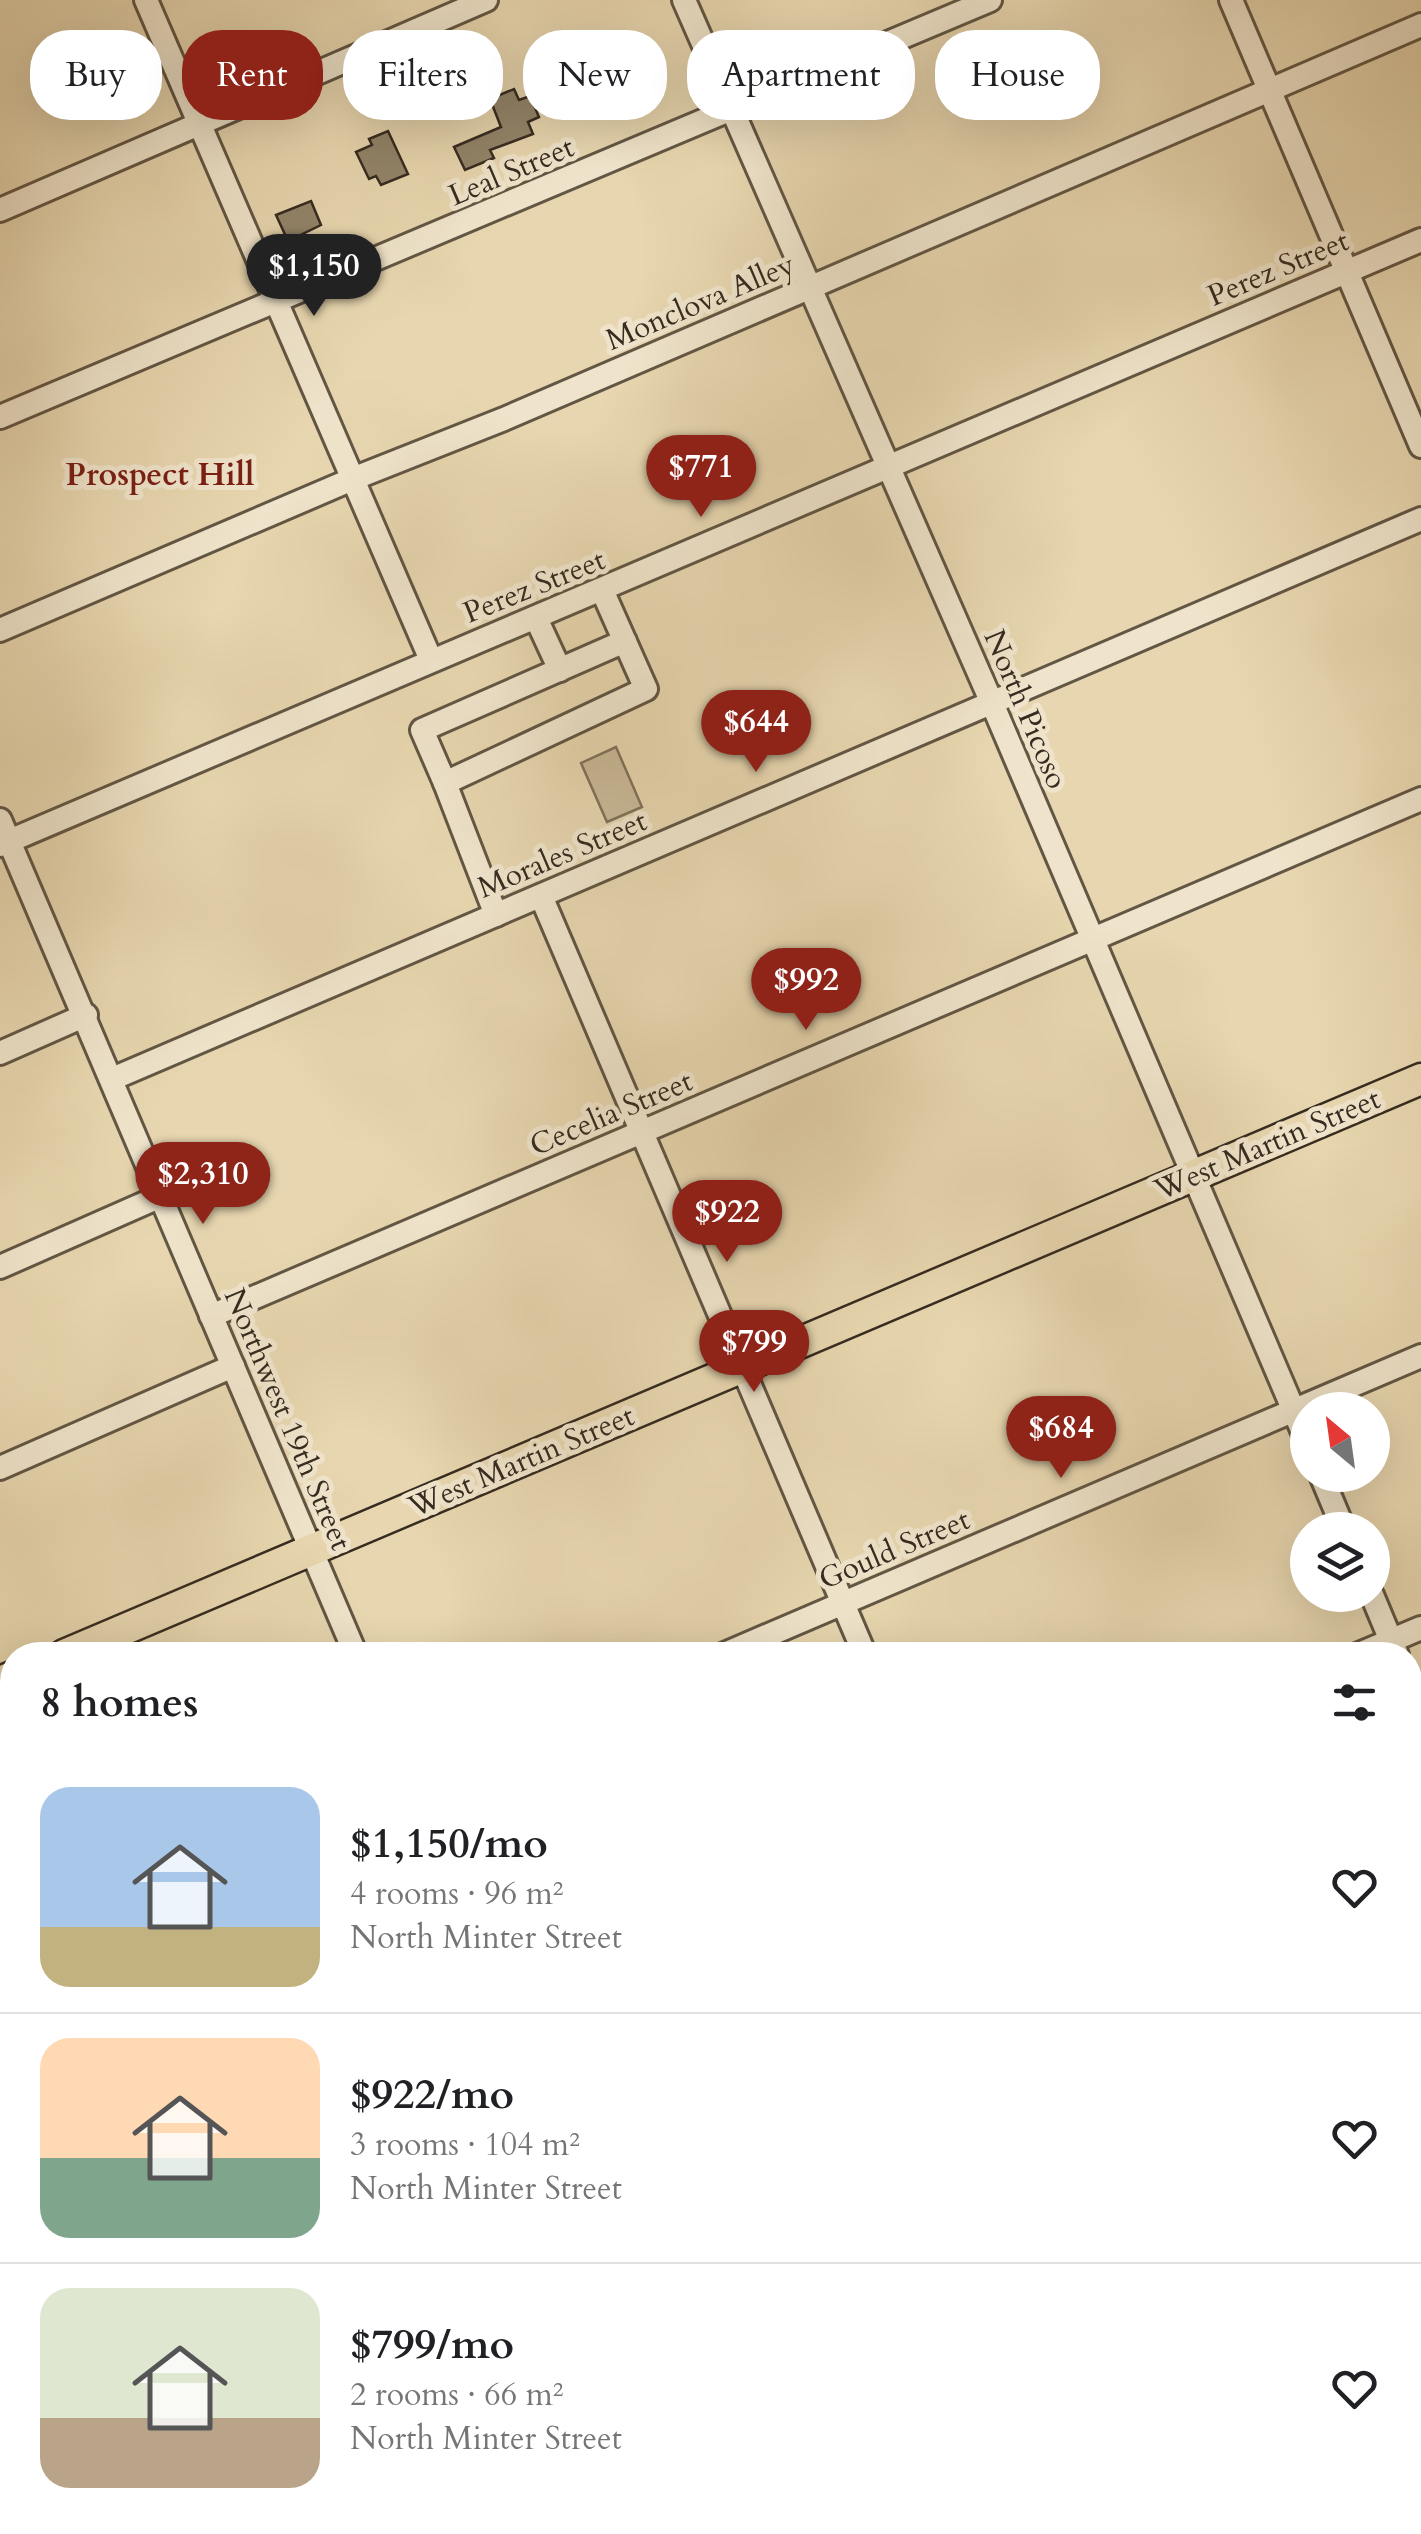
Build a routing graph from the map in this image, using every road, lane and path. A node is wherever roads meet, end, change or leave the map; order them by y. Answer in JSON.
{"nodes":[{"id":1,"x":146,"y":0,"type":"edge"},
{"id":2,"x":486,"y":0,"type":"edge"},
{"id":3,"x":684,"y":0,"type":"edge"},
{"id":4,"x":990,"y":0,"type":"edge"},
{"id":5,"x":1231,"y":0,"type":"edge"},
{"id":6,"x":1421,"y":25,"type":"edge"},
{"id":7,"x":697,"y":30,"type":"edge"},
{"id":8,"x":915,"y":32,"type":"edge"},
{"id":9,"x":1268,"y":88,"type":"junction"},
{"id":10,"x":708,"y":120,"type":"edge"},
{"id":11,"x":736,"y":120,"type":"edge"},
{"id":12,"x":200,"y":124,"type":"junction"},
{"id":13,"x":0,"y":210,"type":"edge"},
{"id":14,"x":1421,"y":240,"type":"edge"},
{"id":15,"x":1346,"y":272,"type":"junction"},
{"id":16,"x":809,"y":288,"type":"junction"},
{"id":17,"x":278,"y":302,"type":"junction"},
{"id":18,"x":0,"y":417,"type":"edge"},
{"id":19,"x":1421,"y":446,"type":"edge"},
{"id":20,"x":888,"y":468,"type":"junction"},
{"id":21,"x":355,"y":478,"type":"junction"},
{"id":22,"x":1421,"y":520,"type":"edge"},
{"id":23,"x":602,"y":590,"type":"junction"},
{"id":24,"x":536,"y":618,"type":"junction"},
{"id":25,"x":0,"y":630,"type":"edge"},
{"id":26,"x":625,"y":642,"type":"junction"},
{"id":27,"x":431,"y":660,"type":"junction"},
{"id":28,"x":560,"y":670,"type":"junction"},
{"id":29,"x":992,"y":703,"type":"junction"},
{"id":30,"x":446,"y":783,"type":"junction"},
{"id":31,"x":1421,"y":799,"type":"edge"},
{"id":32,"x":3,"y":835,"type":"edge"},
{"id":33,"x":541,"y":896,"type":"junction"},
{"id":34,"x":496,"y":915,"type":"junction"},
{"id":35,"x":1092,"y":940,"type":"junction"},
{"id":36,"x":86,"y":1016,"type":"junction"},
{"id":37,"x":0,"y":1053,"type":"edge"},
{"id":38,"x":112,"y":1079,"type":"junction"},
{"id":39,"x":1421,"y":1079,"type":"edge"},
{"id":40,"x":642,"y":1132,"type":"junction"},
{"id":41,"x":1193,"y":1176,"type":"junction"},
{"id":42,"x":161,"y":1196,"type":"junction"},
{"id":43,"x":0,"y":1266,"type":"edge"},
{"id":44,"x":211,"y":1316,"type":"junction"},
{"id":45,"x":1421,"y":1356,"type":"edge"},
{"id":46,"x":233,"y":1366,"type":"junction"},
{"id":47,"x":742,"y":1367,"type":"junction"},
{"id":48,"x":1336,"y":1392,"type":"edge"},
{"id":49,"x":1290,"y":1401,"type":"edge"},
{"id":50,"x":1290,"y":1412,"type":"edge"},
{"id":51,"x":0,"y":1468,"type":"edge"},
{"id":52,"x":312,"y":1550,"type":"junction"},
{"id":53,"x":843,"y":1603,"type":"junction"},
{"id":54,"x":1379,"y":1612,"type":"edge"},
{"id":55,"x":95,"y":1642,"type":"edge"},
{"id":56,"x":351,"y":1642,"type":"edge"},
{"id":57,"x":752,"y":1642,"type":"edge"},
{"id":58,"x":860,"y":1642,"type":"edge"},
{"id":59,"x":1392,"y":1642,"type":"edge"}],
"edges":[{"from":1,"to":12,"type":"street"},
{"from":2,"to":12,"type":"street"},
{"from":3,"to":7,"type":"street","name":"North Picoso"},
{"from":4,"to":8,"type":"street","name":"Leal Street"},
{"from":5,"to":9,"type":"street"},
{"from":6,"to":9,"type":"street","name":"Monclova Alley"},
{"from":9,"to":15,"type":"street"},
{"from":9,"to":16,"type":"street","name":"Monclova Alley"},
{"from":10,"to":17,"type":"street","name":"Leal Street"},
{"from":11,"to":16,"type":"street","name":"North Picoso"},
{"from":12,"to":13,"type":"street"},
{"from":12,"to":17,"type":"street"},
{"from":14,"to":15,"type":"street","name":"Perez Street"},
{"from":15,"to":19,"type":"street"},
{"from":15,"to":20,"type":"street","name":"Perez Street"},
{"from":16,"to":20,"type":"street","name":"North Picoso"},
{"from":16,"to":21,"type":"street","name":"Monclova Alley"},
{"from":17,"to":18,"type":"street","name":"Leal Street"},
{"from":17,"to":21,"type":"street"},
{"from":20,"to":23,"type":"street","name":"Perez Street"},
{"from":20,"to":29,"type":"street","name":"North Picoso"},
{"from":21,"to":25,"type":"street","name":"Monclova Alley"},
{"from":21,"to":27,"type":"street"},
{"from":22,"to":29,"type":"street","name":"Morales Street"},
{"from":23,"to":24,"type":"street","name":"Perez Street"},
{"from":23,"to":26,"type":"street"},
{"from":24,"to":27,"type":"street","name":"Perez Street"},
{"from":24,"to":28,"type":"street"},
{"from":26,"to":28,"type":"street"},
{"from":26,"to":30,"type":"street"},
{"from":27,"to":32,"type":"street","name":"Perez Street"},
{"from":28,"to":30,"type":"street"},
{"from":29,"to":33,"type":"street","name":"Morales Street"},
{"from":29,"to":35,"type":"street","name":"North Picoso"},
{"from":30,"to":34,"type":"street"},
{"from":31,"to":35,"type":"street","name":"Cecelia Street"},
{"from":32,"to":36,"type":"street","name":"Northwest 19th Street"},
{"from":33,"to":34,"type":"street","name":"Morales Street"},
{"from":33,"to":40,"type":"street"},
{"from":34,"to":38,"type":"street","name":"Morales Street"},
{"from":35,"to":40,"type":"street","name":"Cecelia Street"},
{"from":35,"to":41,"type":"street","name":"North Picoso"},
{"from":36,"to":37,"type":"street"},
{"from":36,"to":38,"type":"street","name":"Northwest 19th Street"},
{"from":38,"to":42,"type":"street","name":"Northwest 19th Street"},
{"from":39,"to":41,"type":"main road","name":"West Martin Street"},
{"from":40,"to":44,"type":"street","name":"Cecelia Street"},
{"from":40,"to":47,"type":"street"},
{"from":41,"to":47,"type":"main road","name":"West Martin Street"},
{"from":41,"to":49,"type":"street","name":"North Picoso"},
{"from":42,"to":43,"type":"street"},
{"from":42,"to":44,"type":"street","name":"Northwest 19th Street"},
{"from":44,"to":46,"type":"street","name":"Northwest 19th Street"},
{"from":45,"to":48,"type":"street","name":"Gould Street"},
{"from":46,"to":51,"type":"street"},
{"from":46,"to":52,"type":"street","name":"Northwest 19th Street"},
{"from":47,"to":52,"type":"main road","name":"West Martin Street"},
{"from":47,"to":53,"type":"street"},
{"from":50,"to":53,"type":"street","name":"Gould Street"},
{"from":52,"to":55,"type":"main road","name":"West Martin Street"},
{"from":52,"to":56,"type":"street","name":"Northwest 19th Street"},
{"from":53,"to":57,"type":"street","name":"Gould Street"},
{"from":53,"to":58,"type":"street"},
{"from":54,"to":59,"type":"street"}]}
